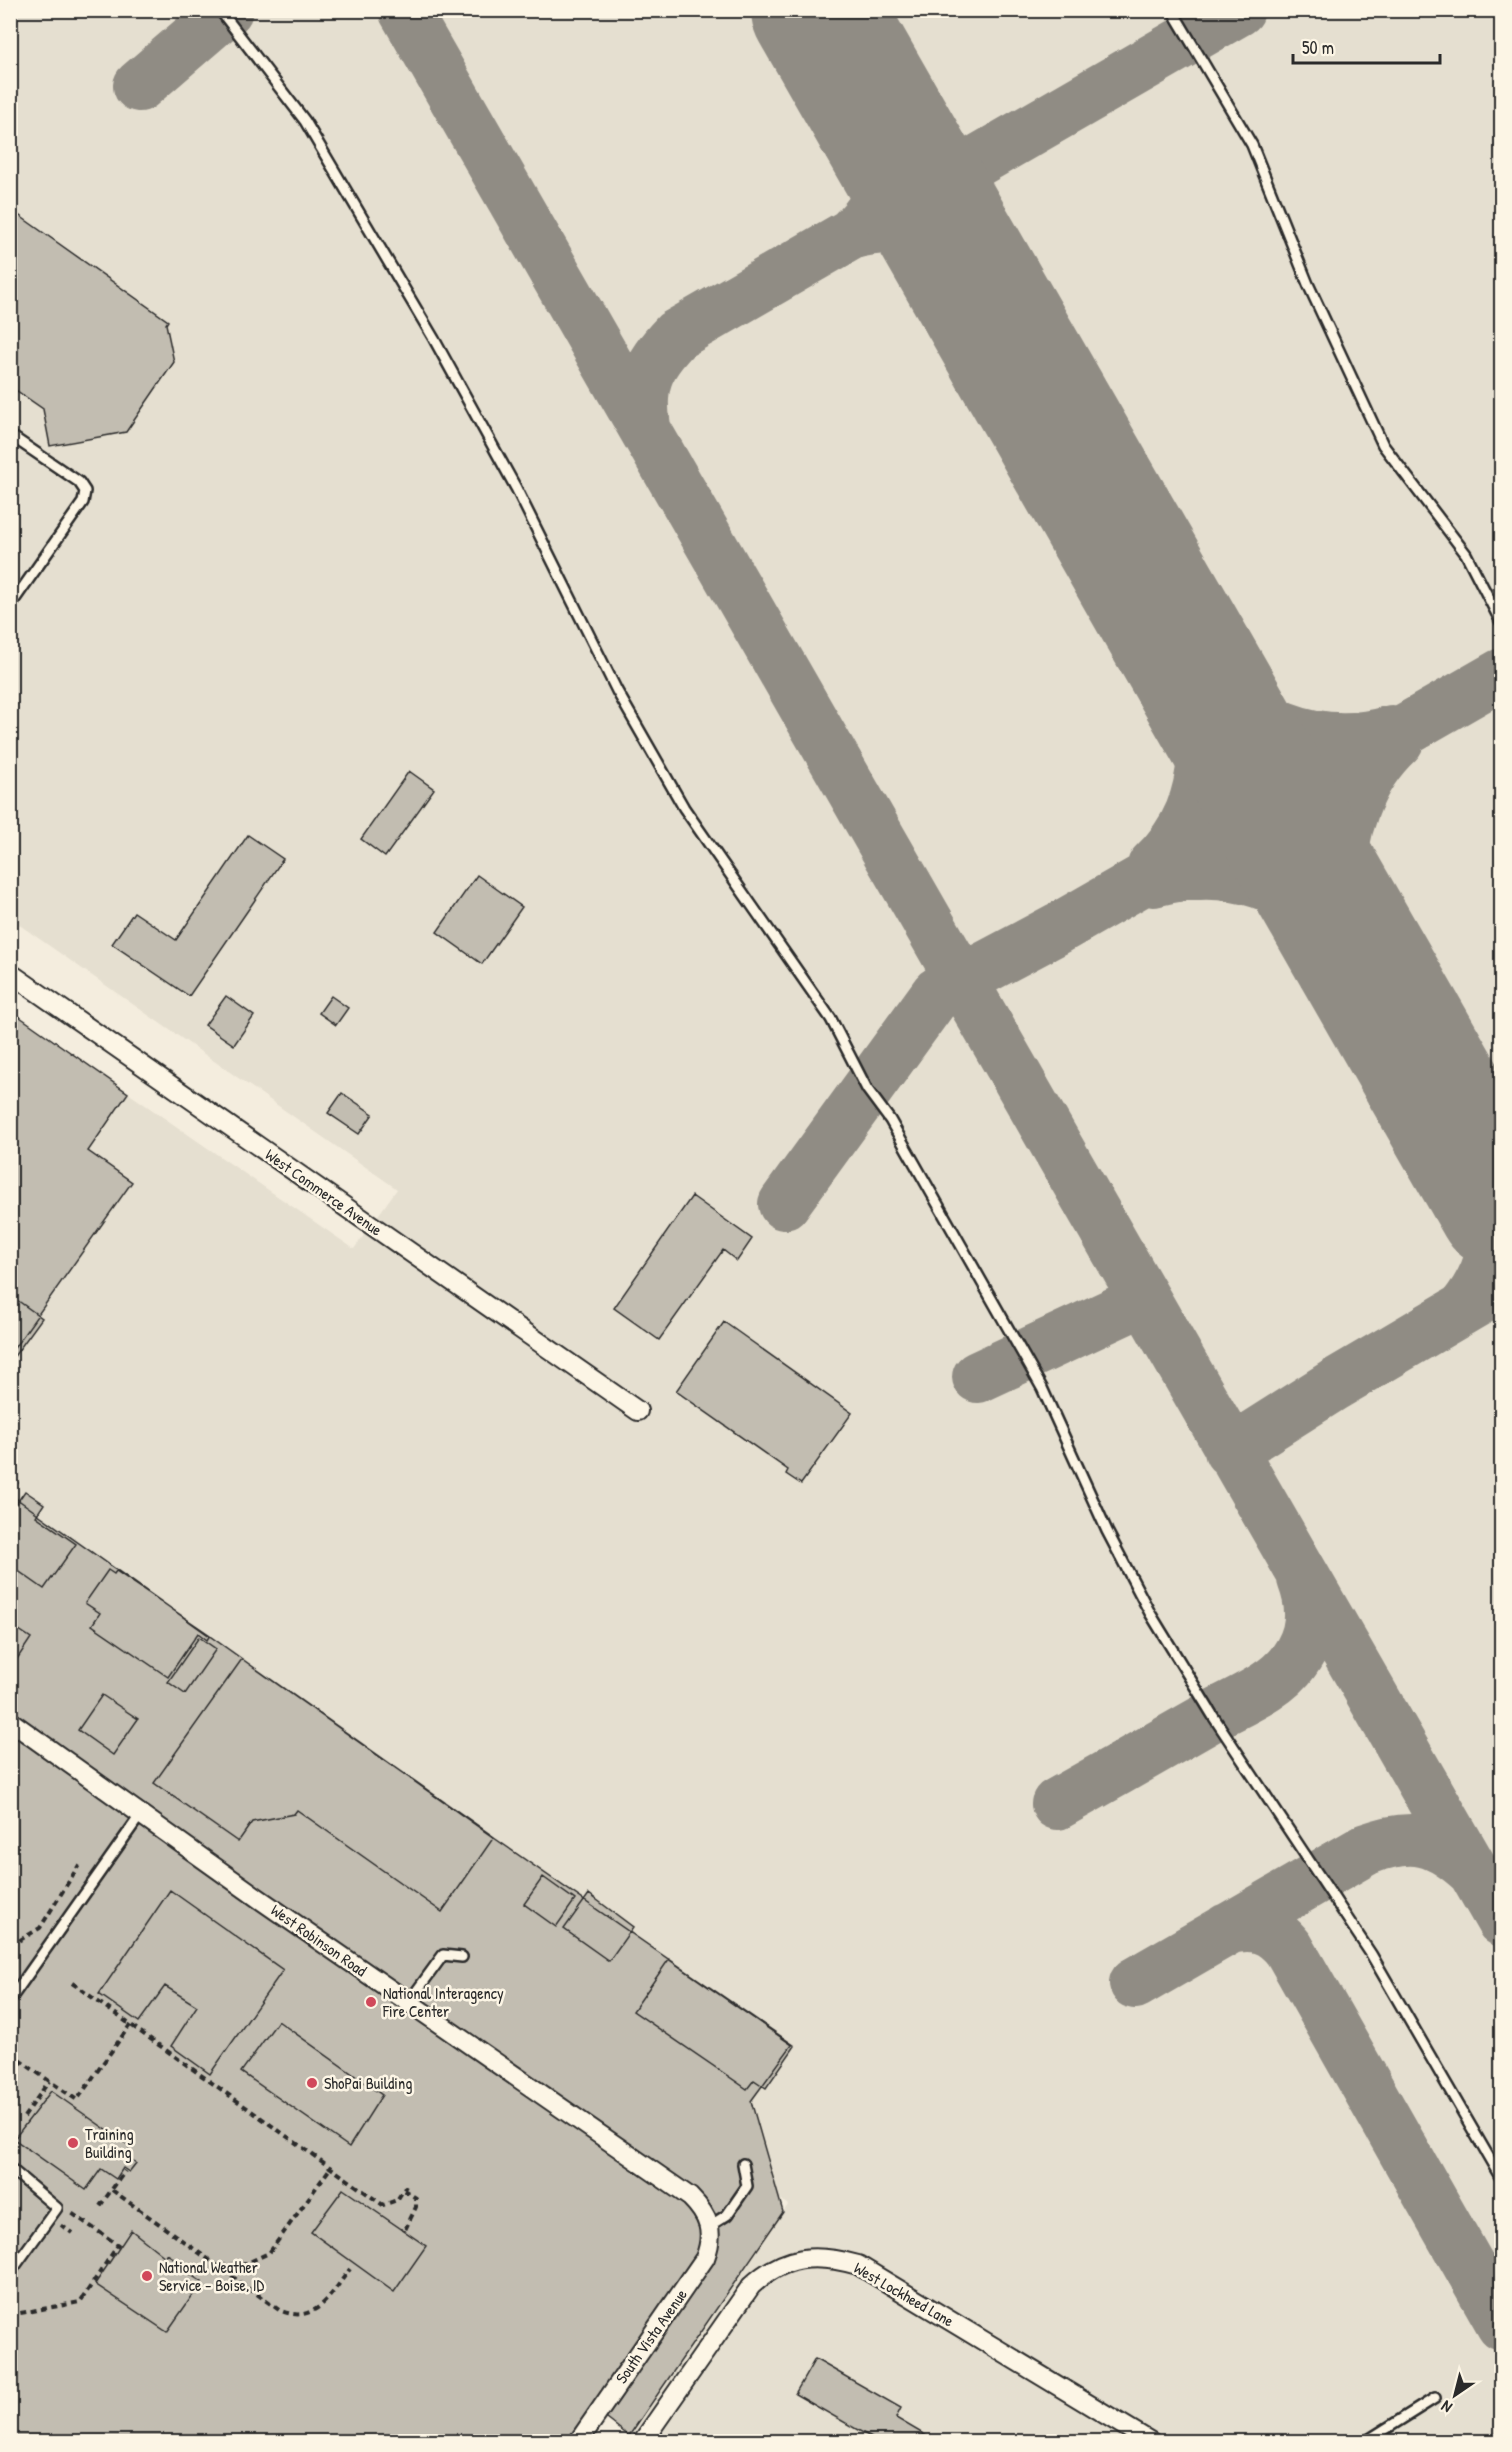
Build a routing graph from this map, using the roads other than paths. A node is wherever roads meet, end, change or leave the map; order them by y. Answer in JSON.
{"nodes":[{"id":1,"x":220,"y":10,"type":"edge"},
{"id":2,"x":1172,"y":10,"type":"edge"},
{"id":3,"x":10,"y":435,"type":"edge"},
{"id":4,"x":10,"y":606,"type":"edge"},
{"id":5,"x":1502,"y":624,"type":"edge"},
{"id":6,"x":10,"y":973,"type":"edge"},
{"id":7,"x":638,"y":1410,"type":"dead end"},
{"id":8,"x":10,"y":1721,"type":"edge"},
{"id":9,"x":141,"y":1814,"type":"junction"},
{"id":10,"x":462,"y":1957,"type":"dead end"},
{"id":11,"x":10,"y":2000,"type":"edge"},
{"id":12,"x":408,"y":2003,"type":"junction"},
{"id":13,"x":743,"y":2164,"type":"dead end"},
{"id":14,"x":10,"y":2168,"type":"edge"},
{"id":15,"x":1502,"y":2180,"type":"edge"},
{"id":16,"x":711,"y":2225,"type":"junction"},
{"id":17,"x":10,"y":2273,"type":"edge"},
{"id":18,"x":1435,"y":2398,"type":"dead end"},
{"id":19,"x":578,"y":2442,"type":"edge"},
{"id":20,"x":642,"y":2442,"type":"edge"},
{"id":21,"x":1151,"y":2442,"type":"edge"},
{"id":22,"x":1365,"y":2442,"type":"edge"}],
"edges":[{"from":1,"to":15,"type":"lane"},
{"from":2,"to":5,"type":"lane"},
{"from":3,"to":4,"type":"lane"},
{"from":6,"to":7,"type":"street","name":"West Commerce Avenue"},
{"from":8,"to":9,"type":"street","name":"West Robinson Road"},
{"from":9,"to":11,"type":"lane"},
{"from":9,"to":12,"type":"street","name":"West Robinson Road"},
{"from":10,"to":12,"type":"lane"},
{"from":12,"to":16,"type":"street","name":"West Robinson Road"},
{"from":13,"to":16,"type":"lane"},
{"from":14,"to":17,"type":"lane"},
{"from":16,"to":19,"type":"street","name":"South Vista Avenue"},
{"from":18,"to":22,"type":"lane"},
{"from":20,"to":21,"type":"street","name":"West Lockheed Lane"}]}
